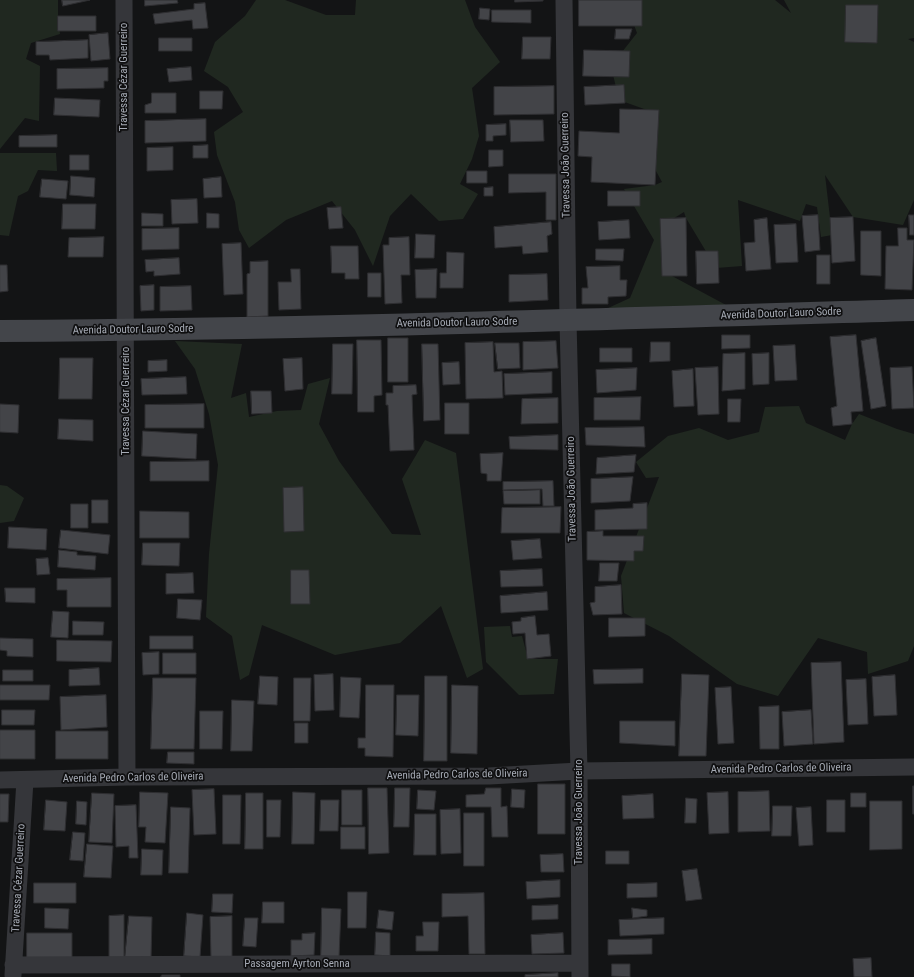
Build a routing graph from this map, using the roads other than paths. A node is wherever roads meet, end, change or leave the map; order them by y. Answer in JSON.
{"nodes":[{"id":1,"x":124,"y":0,"type":"edge"},
{"id":2,"x":564,"y":0,"type":"edge"},
{"id":3,"x":914,"y":310,"type":"edge"},
{"id":4,"x":568,"y":320,"type":"junction"},
{"id":5,"x":126,"y":330,"type":"junction"},
{"id":6,"x":0,"y":331,"type":"edge"},
{"id":7,"x":914,"y":767,"type":"edge"},
{"id":8,"x":579,"y":771,"type":"junction"},
{"id":9,"x":127,"y":778,"type":"junction"},
{"id":10,"x":0,"y":780,"type":"edge"},
{"id":11,"x":25,"y":780,"type":"junction"},
{"id":12,"x":580,"y":970,"type":"edge"},
{"id":13,"x":13,"y":971,"type":"edge"}],
"edges":[{"from":1,"to":5,"type":"street","name":"Travessa Cézar Guerreiro"},
{"from":2,"to":4,"type":"street","name":"Travessa João Guerreiro"},
{"from":3,"to":4,"type":"street","name":"Avenida Doutor Lauro Sodre"},
{"from":4,"to":5,"type":"street","name":"Avenida Doutor Lauro Sodre"},
{"from":4,"to":8,"type":"street","name":"Travessa João Guerreiro"},
{"from":5,"to":6,"type":"street","name":"Avenida Doutor Lauro Sodre"},
{"from":5,"to":9,"type":"street","name":"Travessa Cézar Guerreiro"},
{"from":7,"to":8,"type":"street","name":"Avenida Pedro Carlos de Oliveira"},
{"from":8,"to":9,"type":"street","name":"Avenida Pedro Carlos de Oliveira"},
{"from":8,"to":12,"type":"street","name":"Travessa João Guerreiro"},
{"from":9,"to":11,"type":"street","name":"Avenida Pedro Carlos de Oliveira"},
{"from":10,"to":11,"type":"street","name":"Avenida Pedro Carlos de Oliveira"},
{"from":11,"to":13,"type":"street","name":"Travessa Cézar Guerreiro"},
{"from":12,"to":13,"type":"street","name":"Passagem Ayrton Senna"}]}
